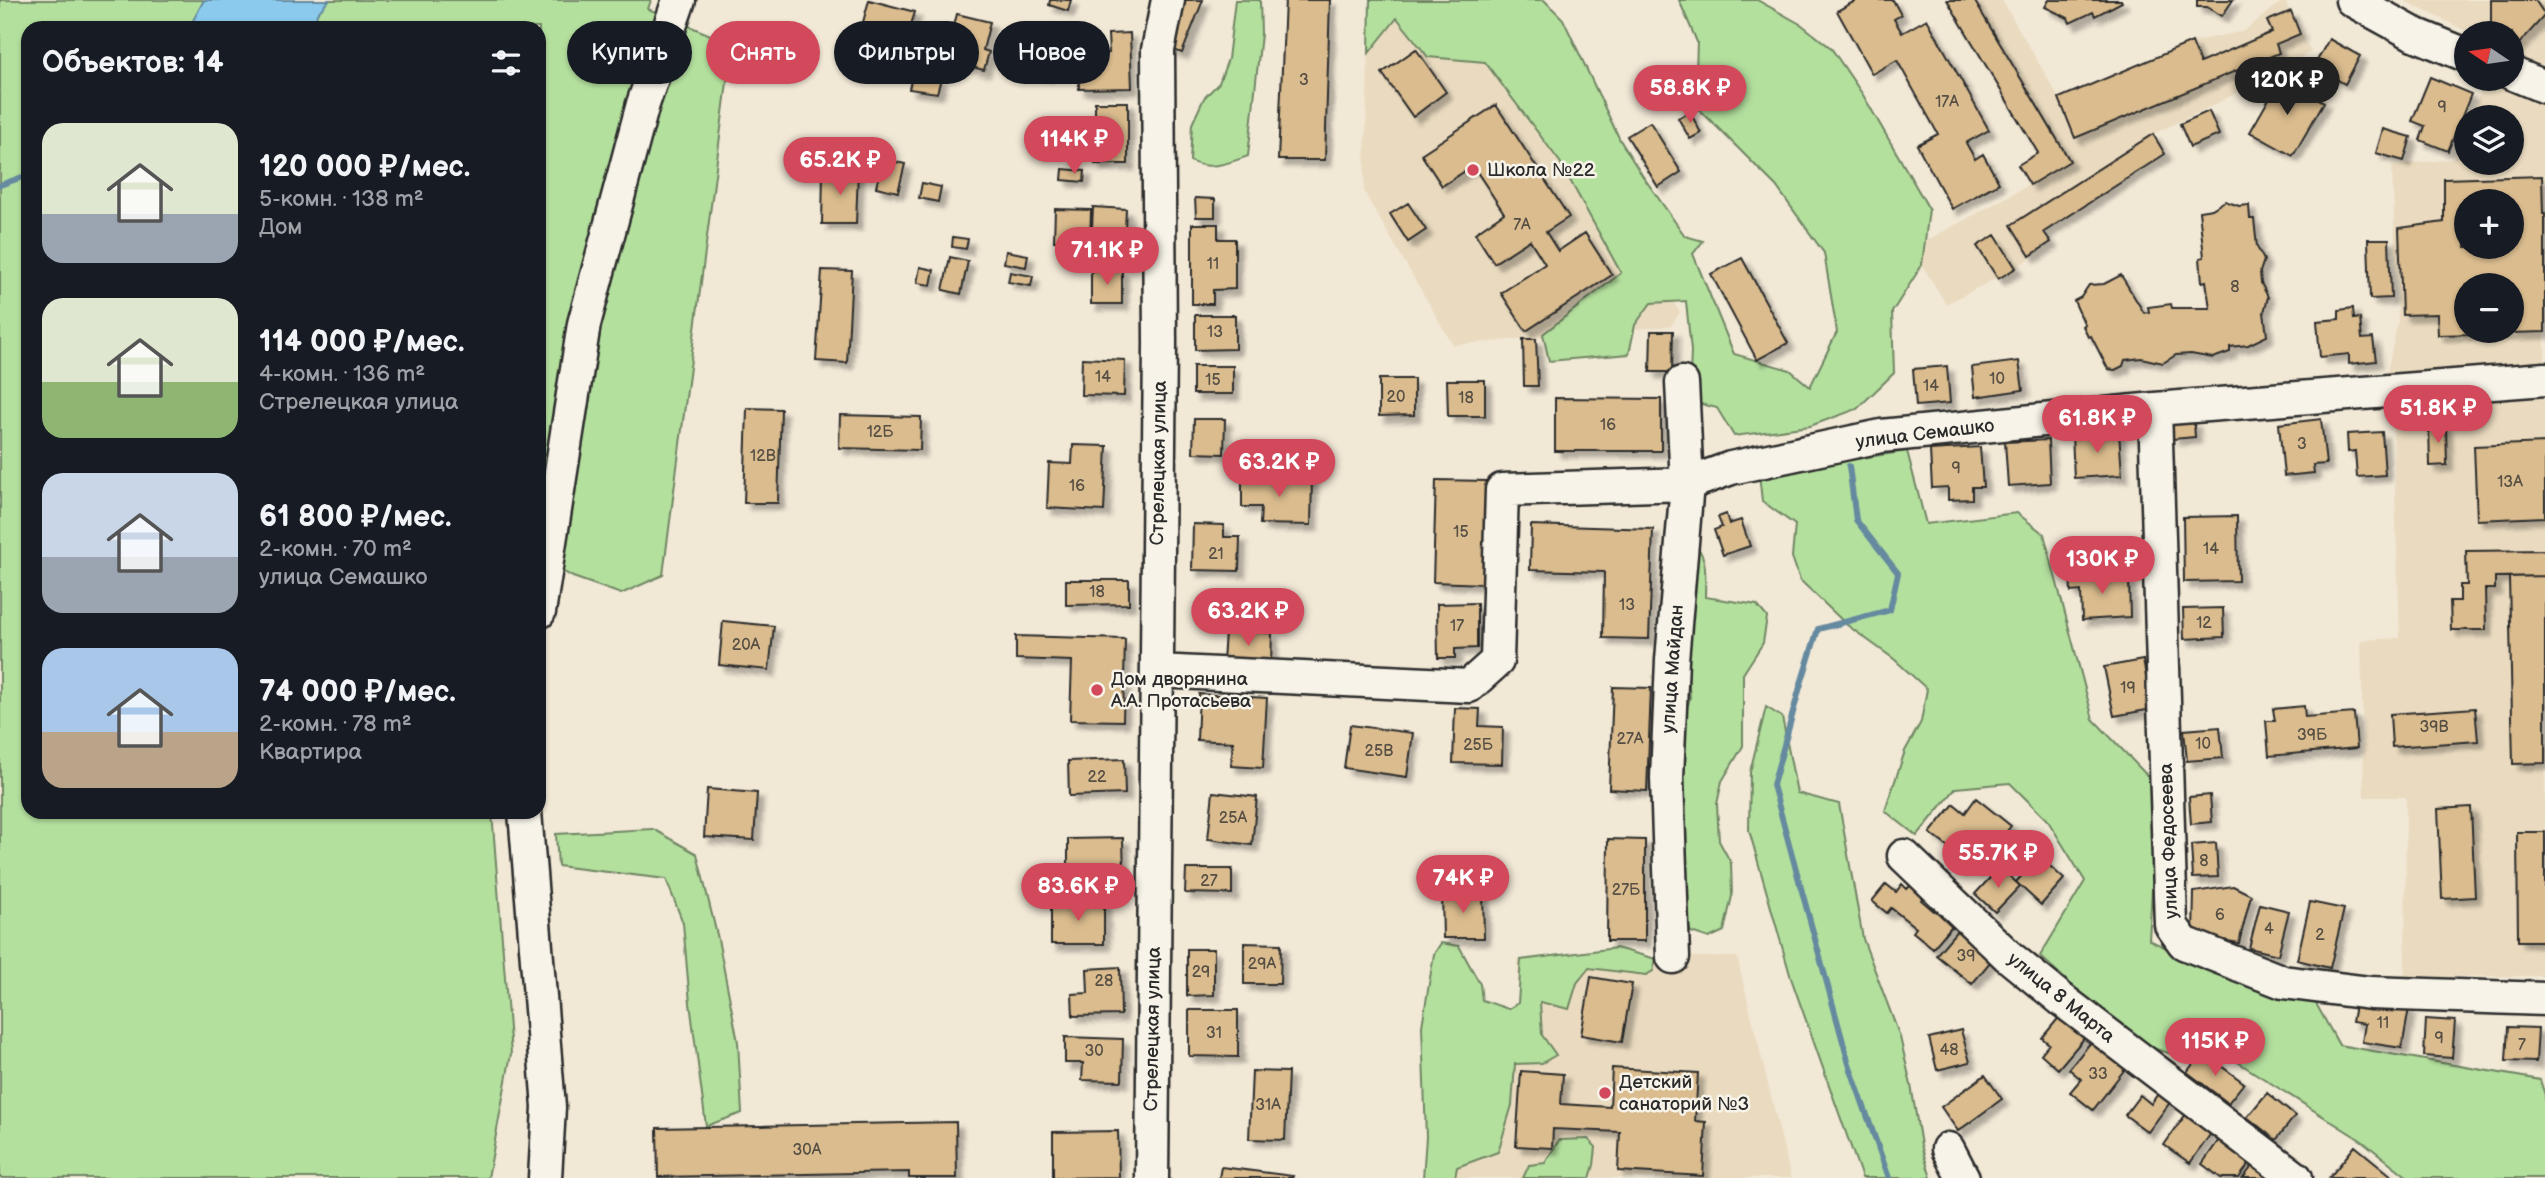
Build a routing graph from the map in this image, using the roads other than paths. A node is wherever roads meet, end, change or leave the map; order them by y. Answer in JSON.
{"nodes":[{"id":1,"x":679,"y":0,"type":"edge"},
{"id":2,"x":1168,"y":0,"type":"edge"},
{"id":3,"x":2352,"y":0,"type":"edge"},
{"id":4,"x":2454,"y":50,"type":"edge"},
{"id":5,"x":2524,"y":78,"type":"edge"},
{"id":6,"x":2545,"y":87,"type":"edge"},
{"id":7,"x":2545,"y":379,"type":"edge"},
{"id":8,"x":1682,"y":383,"type":"dead end"},
{"id":9,"x":2155,"y":408,"type":"junction"},
{"id":10,"x":1687,"y":484,"type":"junction"},
{"id":11,"x":546,"y":567,"type":"edge"},
{"id":12,"x":1157,"y":671,"type":"junction"},
{"id":13,"x":526,"y":819,"type":"edge"},
{"id":14,"x":1904,"y":856,"type":"dead end"},
{"id":15,"x":1673,"y":957,"type":"dead end"},
{"id":16,"x":2545,"y":999,"type":"edge"},
{"id":17,"x":1948,"y":1149,"type":"dead end"},
{"id":18,"x":545,"y":1178,"type":"edge"},
{"id":19,"x":1152,"y":1178,"type":"edge"},
{"id":20,"x":1963,"y":1178,"type":"edge"},
{"id":21,"x":2296,"y":1178,"type":"edge"}],
"edges":[{"from":1,"to":11,"type":"street"},
{"from":2,"to":12,"type":"street","name":"Стрелецкая улица"},
{"from":3,"to":4,"type":"street"},
{"from":5,"to":6,"type":"street"},
{"from":7,"to":9,"type":"street","name":"улица Семашко"},
{"from":8,"to":10,"type":"street","name":"улица Майдан"},
{"from":9,"to":10,"type":"street","name":"улица Семашко"},
{"from":9,"to":16,"type":"street","name":"улица Федосеева"},
{"from":10,"to":12,"type":"street","name":"улица Семашко"},
{"from":10,"to":15,"type":"street","name":"улица Майдан"},
{"from":12,"to":19,"type":"street","name":"Стрелецкая улица"},
{"from":13,"to":18,"type":"street"},
{"from":14,"to":21,"type":"street","name":"улица 8 Марта"},
{"from":17,"to":20,"type":"street"}]}
